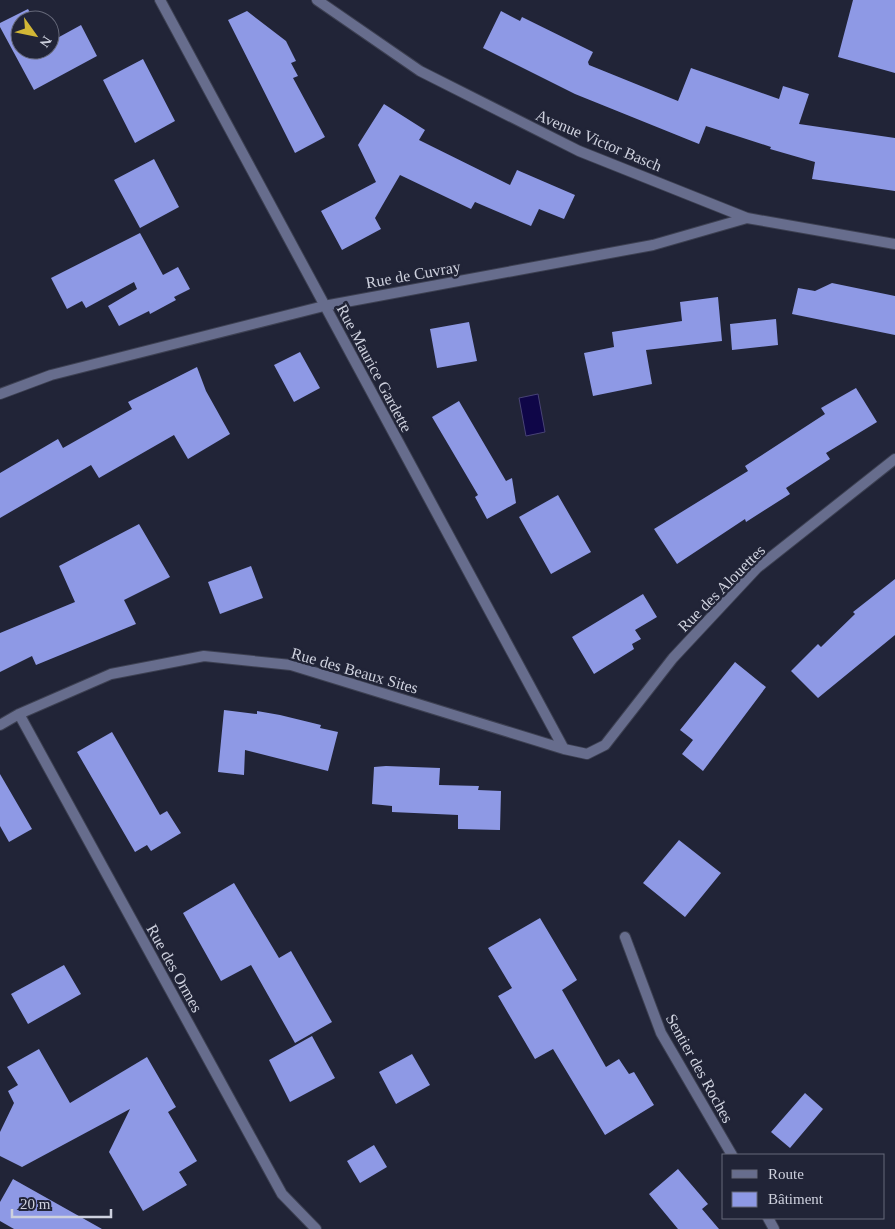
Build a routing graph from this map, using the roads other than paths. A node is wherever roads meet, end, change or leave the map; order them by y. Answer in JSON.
{"nodes":[{"id":1,"x":160,"y":0,"type":"edge"},
{"id":2,"x":317,"y":0,"type":"edge"},
{"id":3,"x":746,"y":218,"type":"junction"},
{"id":4,"x":895,"y":244,"type":"edge"},
{"id":5,"x":324,"y":306,"type":"junction"},
{"id":6,"x":0,"y":394,"type":"edge"},
{"id":7,"x":895,"y":459,"type":"edge"},
{"id":8,"x":19,"y":714,"type":"junction"},
{"id":9,"x":0,"y":725,"type":"edge"},
{"id":10,"x":564,"y":750,"type":"junction"},
{"id":11,"x":587,"y":754,"type":"joint"},
{"id":12,"x":625,"y":937,"type":"dead end"},
{"id":13,"x":731,"y":1154,"type":"edge"},
{"id":14,"x":316,"y":1229,"type":"edge"}],
"edges":[{"from":1,"to":5,"type":"street","name":"Rue Maurice Gardette"},
{"from":2,"to":3,"type":"street","name":"Avenue Victor Basch"},
{"from":3,"to":4,"type":"street","name":"Avenue Victor Basch"},
{"from":3,"to":5,"type":"street","name":"Rue de Cuvray"},
{"from":5,"to":6,"type":"street","name":"Rue de Cuvray"},
{"from":5,"to":10,"type":"street","name":"Rue Maurice Gardette"},
{"from":7,"to":11,"type":"street","name":"Rue des Alouettes"},
{"from":8,"to":9,"type":"street","name":"Rue des Beaux Sites"},
{"from":8,"to":10,"type":"street","name":"Rue des Beaux Sites"},
{"from":8,"to":14,"type":"street","name":"Rue des Ormes"},
{"from":10,"to":11,"type":"street","name":"Rue des Beaux Sites"},
{"from":12,"to":13,"type":"street","name":"Sentier des Roches"}]}
